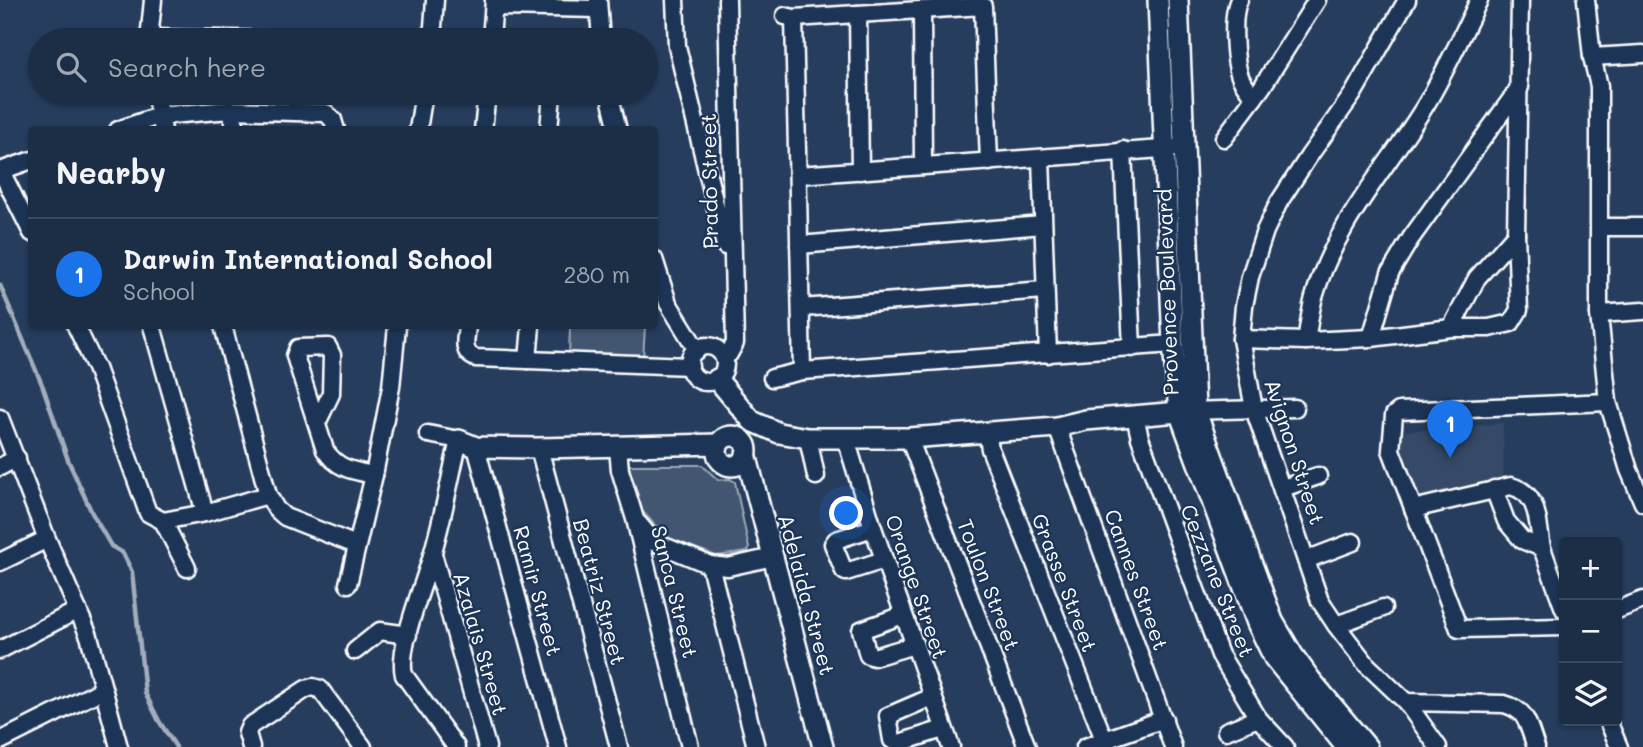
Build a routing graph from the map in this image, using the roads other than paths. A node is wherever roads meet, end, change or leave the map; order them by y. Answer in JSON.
{"nodes":[{"id":1,"x":153,"y":0,"type":"edge"},
{"id":2,"x":435,"y":0,"type":"edge"},
{"id":3,"x":676,"y":0,"type":"edge"},
{"id":4,"x":727,"y":0,"type":"edge"},
{"id":5,"x":1158,"y":0,"type":"edge"},
{"id":6,"x":1178,"y":0,"type":"edge"},
{"id":7,"x":1239,"y":0,"type":"edge"},
{"id":8,"x":1317,"y":0,"type":"edge"},
{"id":9,"x":1407,"y":0,"type":"edge"},
{"id":10,"x":1479,"y":0,"type":"edge"},
{"id":11,"x":1520,"y":0,"type":"edge"},
{"id":12,"x":1586,"y":0,"type":"edge"},
{"id":13,"x":494,"y":3,"type":"edge"},
{"id":14,"x":598,"y":4,"type":"edge"},
{"id":15,"x":922,"y":10,"type":"junction"},
{"id":16,"x":858,"y":14,"type":"junction"},
{"id":17,"x":150,"y":28,"type":"edge"},
{"id":18,"x":433,"y":28,"type":"edge"},
{"id":19,"x":492,"y":28,"type":"edge"},
{"id":20,"x":600,"y":28,"type":"edge"},
{"id":21,"x":1643,"y":54,"type":"edge"},
{"id":22,"x":1592,"y":57,"type":"junction"},
{"id":23,"x":1520,"y":87,"type":"junction"},
{"id":24,"x":1254,"y":98,"type":"junction"},
{"id":25,"x":422,"y":105,"type":"edge"},
{"id":26,"x":485,"y":105,"type":"edge"},
{"id":27,"x":551,"y":105,"type":"edge"},
{"id":28,"x":612,"y":105,"type":"edge"},
{"id":29,"x":230,"y":110,"type":"junction"},
{"id":30,"x":613,"y":111,"type":"junction"},
{"id":31,"x":160,"y":122,"type":"edge"},
{"id":32,"x":139,"y":126,"type":"edge"},
{"id":33,"x":236,"y":126,"type":"edge"},
{"id":34,"x":335,"y":126,"type":"edge"},
{"id":35,"x":419,"y":126,"type":"edge"},
{"id":36,"x":484,"y":126,"type":"edge"},
{"id":37,"x":549,"y":126,"type":"edge"},
{"id":38,"x":611,"y":126,"type":"edge"},
{"id":39,"x":617,"y":126,"type":"edge"},
{"id":40,"x":1224,"y":138,"type":"dead end"},
{"id":41,"x":1185,"y":146,"type":"junction"},
{"id":42,"x":1164,"y":149,"type":"junction"},
{"id":43,"x":1123,"y":150,"type":"junction"},
{"id":44,"x":1041,"y":158,"type":"junction"},
{"id":45,"x":28,"y":161,"type":"edge"},
{"id":46,"x":989,"y":162,"type":"junction"},
{"id":47,"x":923,"y":166,"type":"junction"},
{"id":48,"x":1,"y":171,"type":"edge"},
{"id":49,"x":860,"y":171,"type":"junction"},
{"id":50,"x":798,"y":175,"type":"junction"},
{"id":51,"x":28,"y":225,"type":"edge"},
{"id":52,"x":1043,"y":225,"type":"junction"},
{"id":53,"x":1599,"y":227,"type":"junction"},
{"id":54,"x":1643,"y":227,"type":"edge"},
{"id":55,"x":1516,"y":234,"type":"junction"},
{"id":56,"x":799,"y":245,"type":"junction"},
{"id":57,"x":732,"y":276,"type":"junction"},
{"id":58,"x":658,"y":284,"type":"edge"},
{"id":59,"x":1045,"y":290,"type":"junction"},
{"id":60,"x":661,"y":302,"type":"edge"},
{"id":61,"x":801,"y":308,"type":"junction"},
{"id":62,"x":1643,"y":311,"type":"edge"},
{"id":63,"x":1598,"y":314,"type":"junction"},
{"id":64,"x":1451,"y":328,"type":"junction"},
{"id":65,"x":77,"y":329,"type":"edge"},
{"id":66,"x":153,"y":329,"type":"edge"},
{"id":67,"x":224,"y":329,"type":"edge"},
{"id":68,"x":397,"y":329,"type":"edge"},
{"id":69,"x":467,"y":329,"type":"edge"},
{"id":70,"x":531,"y":329,"type":"edge"},
{"id":71,"x":1371,"y":338,"type":"junction"},
{"id":72,"x":1241,"y":339,"type":"junction"},
{"id":73,"x":1306,"y":341,"type":"junction"},
{"id":74,"x":1173,"y":344,"type":"junction"},
{"id":75,"x":1132,"y":348,"type":"junction"},
{"id":76,"x":697,"y":350,"type":"junction"},
{"id":77,"x":1048,"y":354,"type":"junction"},
{"id":78,"x":724,"y":357,"type":"junction"},
{"id":79,"x":528,"y":360,"type":"junction"},
{"id":80,"x":690,"y":366,"type":"junction"},
{"id":81,"x":802,"y":370,"type":"junction"},
{"id":82,"x":772,"y":378,"type":"dead end"},
{"id":83,"x":717,"y":380,"type":"junction"},
{"id":84,"x":1608,"y":402,"type":"junction"},
{"id":85,"x":1295,"y":408,"type":"dead end"},
{"id":86,"x":1254,"y":409,"type":"junction"},
{"id":87,"x":1187,"y":410,"type":"junction"},
{"id":88,"x":1135,"y":416,"type":"junction"},
{"id":89,"x":0,"y":418,"type":"edge"},
{"id":90,"x":752,"y":421,"type":"junction"},
{"id":91,"x":317,"y":423,"type":"dead end"},
{"id":92,"x":1057,"y":427,"type":"junction"},
{"id":93,"x":987,"y":432,"type":"junction"},
{"id":94,"x":428,"y":434,"type":"dead end"},
{"id":95,"x":808,"y":438,"type":"junction"},
{"id":96,"x":909,"y":438,"type":"junction"},
{"id":97,"x":846,"y":439,"type":"junction"},
{"id":98,"x":467,"y":443,"type":"junction"},
{"id":99,"x":744,"y":447,"type":"junction"},
{"id":100,"x":539,"y":448,"type":"junction"},
{"id":101,"x":618,"y":448,"type":"junction"},
{"id":102,"x":17,"y":458,"type":"junction"},
{"id":103,"x":0,"y":467,"type":"edge"},
{"id":104,"x":374,"y":475,"type":"junction"},
{"id":105,"x":816,"y":475,"type":"dead end"},
{"id":106,"x":1318,"y":477,"type":"dead end"},
{"id":107,"x":1283,"y":488,"type":"junction"},
{"id":108,"x":1494,"y":489,"type":"junction"},
{"id":109,"x":268,"y":495,"type":"junction"},
{"id":110,"x":1643,"y":503,"type":"edge"},
{"id":111,"x":1413,"y":509,"type":"junction"},
{"id":112,"x":205,"y":513,"type":"junction"},
{"id":113,"x":635,"y":519,"type":"junction"},
{"id":114,"x":163,"y":521,"type":"junction"},
{"id":115,"x":873,"y":528,"type":"junction"},
{"id":116,"x":47,"y":539,"type":"junction"},
{"id":117,"x":1353,"y":542,"type":"dead end"},
{"id":118,"x":356,"y":545,"type":"junction"},
{"id":119,"x":1542,"y":548,"type":"junction"},
{"id":120,"x":433,"y":553,"type":"junction"},
{"id":121,"x":773,"y":557,"type":"junction"},
{"id":122,"x":884,"y":560,"type":"junction"},
{"id":123,"x":1306,"y":560,"type":"junction"},
{"id":124,"x":0,"y":562,"type":"edge"},
{"id":125,"x":710,"y":565,"type":"junction"},
{"id":126,"x":187,"y":568,"type":"dead end"},
{"id":127,"x":348,"y":584,"type":"dead end"},
{"id":128,"x":1561,"y":600,"type":"edge"},
{"id":129,"x":1643,"y":600,"type":"edge"},
{"id":130,"x":1383,"y":608,"type":"dead end"},
{"id":131,"x":1622,"y":608,"type":"edge"},
{"id":132,"x":78,"y":610,"type":"junction"},
{"id":133,"x":903,"y":615,"type":"junction"},
{"id":134,"x":1336,"y":625,"type":"junction"},
{"id":135,"x":1559,"y":627,"type":"edge"},
{"id":136,"x":408,"y":635,"type":"junction"},
{"id":137,"x":914,"y":645,"type":"junction"},
{"id":138,"x":0,"y":650,"type":"edge"},
{"id":139,"x":355,"y":651,"type":"dead end"},
{"id":140,"x":102,"y":690,"type":"junction"},
{"id":141,"x":932,"y":697,"type":"junction"},
{"id":142,"x":1406,"y":702,"type":"junction"},
{"id":143,"x":1258,"y":718,"type":"junction"},
{"id":144,"x":1164,"y":719,"type":"junction"},
{"id":145,"x":1610,"y":726,"type":"edge"},
{"id":146,"x":943,"y":729,"type":"junction"},
{"id":147,"x":1226,"y":731,"type":"dead end"},
{"id":148,"x":0,"y":741,"type":"edge"},
{"id":149,"x":1105,"y":744,"type":"edge"},
{"id":150,"x":119,"y":747,"type":"edge"},
{"id":151,"x":251,"y":747,"type":"edge"},
{"id":152,"x":363,"y":747,"type":"edge"},
{"id":153,"x":456,"y":747,"type":"edge"},
{"id":154,"x":487,"y":747,"type":"edge"},
{"id":155,"x":558,"y":747,"type":"edge"},
{"id":156,"x":619,"y":747,"type":"edge"},
{"id":157,"x":690,"y":747,"type":"edge"},
{"id":158,"x":756,"y":747,"type":"edge"},
{"id":159,"x":823,"y":747,"type":"edge"},
{"id":160,"x":951,"y":747,"type":"edge"},
{"id":161,"x":1027,"y":747,"type":"edge"},
{"id":162,"x":1085,"y":747,"type":"edge"},
{"id":163,"x":1173,"y":747,"type":"edge"},
{"id":164,"x":1285,"y":747,"type":"edge"},
{"id":165,"x":1346,"y":747,"type":"edge"},
{"id":166,"x":1367,"y":747,"type":"edge"},
{"id":167,"x":1438,"y":747,"type":"edge"},
{"id":168,"x":1536,"y":747,"type":"edge"},
{"id":169,"x":1619,"y":747,"type":"edge"}],
"edges":[{"from":1,"to":17,"type":"street"},
{"from":2,"to":18,"type":"street"},
{"from":3,"to":57,"type":"street"},
{"from":4,"to":57,"type":"street","name":"Prado Street"},
{"from":5,"to":42,"type":"street","name":"Provence Boulevard"},
{"from":6,"to":41,"type":"street","name":"Provence Boulevard"},
{"from":7,"to":24,"type":"street"},
{"from":8,"to":24,"type":"street"},
{"from":9,"to":72,"type":"street","name":"Avignon Street"},
{"from":10,"to":73,"type":"street"},
{"from":11,"to":23,"type":"street"},
{"from":12,"to":22,"type":"street"},
{"from":13,"to":14,"type":"street"},
{"from":13,"to":19,"type":"street"},
{"from":14,"to":20,"type":"street"},
{"from":15,"to":16,"type":"street"},
{"from":15,"to":46,"type":"street"},
{"from":15,"to":47,"type":"street"},
{"from":16,"to":49,"type":"street"},
{"from":16,"to":50,"type":"street"},
{"from":21,"to":22,"type":"street"},
{"from":22,"to":53,"type":"street"},
{"from":23,"to":55,"type":"street"},
{"from":23,"to":71,"type":"street"},
{"from":24,"to":40,"type":"street"},
{"from":25,"to":35,"type":"street"},
{"from":26,"to":36,"type":"street"},
{"from":27,"to":37,"type":"street"},
{"from":28,"to":30,"type":"street"},
{"from":29,"to":31,"type":"street"},
{"from":29,"to":33,"type":"street"},
{"from":29,"to":34,"type":"street"},
{"from":30,"to":38,"type":"street"},
{"from":30,"to":39,"type":"street"},
{"from":31,"to":32,"type":"street"},
{"from":41,"to":42,"type":"street"},
{"from":41,"to":87,"type":"street","name":"Provence Boulevard"},
{"from":42,"to":43,"type":"street"},
{"from":42,"to":74,"type":"street","name":"Provence Boulevard"},
{"from":43,"to":44,"type":"street"},
{"from":43,"to":75,"type":"street"},
{"from":44,"to":46,"type":"street"},
{"from":44,"to":52,"type":"street"},
{"from":45,"to":48,"type":"street"},
{"from":46,"to":47,"type":"street"},
{"from":47,"to":49,"type":"street"},
{"from":48,"to":51,"type":"street"},
{"from":49,"to":50,"type":"street"},
{"from":50,"to":56,"type":"street"},
{"from":52,"to":56,"type":"street"},
{"from":52,"to":59,"type":"street"},
{"from":53,"to":54,"type":"street"},
{"from":53,"to":63,"type":"street"},
{"from":55,"to":64,"type":"street"},
{"from":55,"to":64,"type":"street"},
{"from":56,"to":61,"type":"street"},
{"from":57,"to":78,"type":"street","name":"Prado Street"},
{"from":58,"to":60,"type":"street"},
{"from":59,"to":61,"type":"street"},
{"from":59,"to":77,"type":"street"},
{"from":60,"to":76,"type":"street"},
{"from":61,"to":81,"type":"street"},
{"from":62,"to":63,"type":"street"},
{"from":63,"to":84,"type":"street"},
{"from":64,"to":71,"type":"street"},
{"from":65,"to":114,"type":"street"},
{"from":66,"to":112,"type":"street"},
{"from":67,"to":109,"type":"street"},
{"from":68,"to":104,"type":"street"},
{"from":69,"to":79,"type":"street"},
{"from":70,"to":79,"type":"street"},
{"from":71,"to":73,"type":"street"},
{"from":72,"to":73,"type":"street"},
{"from":72,"to":86,"type":"street","name":"Avignon Street"},
{"from":74,"to":75,"type":"street"},
{"from":74,"to":87,"type":"street","name":"Provence Boulevard"},
{"from":75,"to":77,"type":"street"},
{"from":76,"to":78,"type":"street"},
{"from":76,"to":80,"type":"street"},
{"from":77,"to":81,"type":"street"},
{"from":78,"to":83,"type":"street"},
{"from":79,"to":80,"type":"street"},
{"from":80,"to":83,"type":"street"},
{"from":81,"to":82,"type":"street"},
{"from":83,"to":90,"type":"street"},
{"from":84,"to":110,"type":"street"},
{"from":84,"to":111,"type":"street"},
{"from":85,"to":86,"type":"street"},
{"from":86,"to":87,"type":"street"},
{"from":86,"to":107,"type":"street","name":"Avignon Street"},
{"from":87,"to":88,"type":"street"},
{"from":87,"to":165,"type":"street","name":"Provence Boulevard"},
{"from":87,"to":166,"type":"street","name":"Provence Boulevard"},
{"from":88,"to":92,"type":"street"},
{"from":88,"to":143,"type":"street","name":"Cezzane Street"},
{"from":89,"to":102,"type":"street"},
{"from":90,"to":95,"type":"street"},
{"from":90,"to":99,"type":"street"},
{"from":91,"to":104,"type":"street"},
{"from":92,"to":93,"type":"street"},
{"from":92,"to":144,"type":"street","name":"Cannes Street"},
{"from":93,"to":96,"type":"street"},
{"from":93,"to":149,"type":"street","name":"Grasse Street"},
{"from":94,"to":98,"type":"street"},
{"from":95,"to":97,"type":"street"},
{"from":95,"to":105,"type":"street"},
{"from":96,"to":97,"type":"street"},
{"from":96,"to":161,"type":"street","name":"Toulon Street"},
{"from":97,"to":115,"type":"street","name":"Orange Street"},
{"from":98,"to":100,"type":"street"},
{"from":98,"to":120,"type":"street"},
{"from":98,"to":155,"type":"street","name":"Ramir Street"},
{"from":99,"to":101,"type":"street"},
{"from":99,"to":121,"type":"street","name":"Adelaida Street"},
{"from":100,"to":101,"type":"street"},
{"from":100,"to":156,"type":"street","name":"Beatriz Street"},
{"from":101,"to":113,"type":"street","name":"Sanca Street"},
{"from":102,"to":103,"type":"street"},
{"from":102,"to":116,"type":"street"},
{"from":104,"to":118,"type":"street"},
{"from":106,"to":107,"type":"street"},
{"from":107,"to":123,"type":"street","name":"Avignon Street"},
{"from":108,"to":111,"type":"street"},
{"from":108,"to":119,"type":"street"},
{"from":108,"to":119,"type":"street"},
{"from":109,"to":112,"type":"street"},
{"from":109,"to":118,"type":"street"},
{"from":111,"to":135,"type":"street"},
{"from":112,"to":114,"type":"street"},
{"from":113,"to":125,"type":"street"},
{"from":113,"to":157,"type":"street","name":"Sanca Street"},
{"from":114,"to":126,"type":"street"},
{"from":115,"to":122,"type":"street","name":"Orange Street"},
{"from":115,"to":122,"type":"street"},
{"from":116,"to":124,"type":"street"},
{"from":116,"to":132,"type":"street"},
{"from":117,"to":123,"type":"street"},
{"from":118,"to":127,"type":"street"},
{"from":119,"to":128,"type":"street"},
{"from":120,"to":136,"type":"street"},
{"from":120,"to":154,"type":"street","name":"Azalais Street"},
{"from":121,"to":125,"type":"street"},
{"from":121,"to":159,"type":"street","name":"Adelaida Street"},
{"from":122,"to":133,"type":"street","name":"Orange Street"},
{"from":123,"to":134,"type":"street","name":"Avignon Street"},
{"from":125,"to":158,"type":"street"},
{"from":129,"to":131,"type":"street"},
{"from":130,"to":134,"type":"street"},
{"from":132,"to":138,"type":"street"},
{"from":132,"to":140,"type":"street"},
{"from":133,"to":137,"type":"street","name":"Orange Street"},
{"from":133,"to":137,"type":"street"},
{"from":134,"to":142,"type":"street","name":"Avignon Street"},
{"from":136,"to":139,"type":"street"},
{"from":136,"to":153,"type":"street"},
{"from":137,"to":141,"type":"street","name":"Orange Street"},
{"from":140,"to":148,"type":"street"},
{"from":140,"to":150,"type":"street"},
{"from":141,"to":146,"type":"street","name":"Orange Street"},
{"from":141,"to":146,"type":"street"},
{"from":142,"to":167,"type":"street","name":"Avignon Street"},
{"from":142,"to":168,"type":"street"},
{"from":143,"to":147,"type":"street"},
{"from":143,"to":164,"type":"street","name":"Cezzane Street"},
{"from":144,"to":149,"type":"street"},
{"from":144,"to":163,"type":"street","name":"Cannes Street"},
{"from":145,"to":169,"type":"street"},
{"from":146,"to":160,"type":"street","name":"Orange Street"},
{"from":149,"to":162,"type":"street"},
{"from":151,"to":152,"type":"street"}]}
